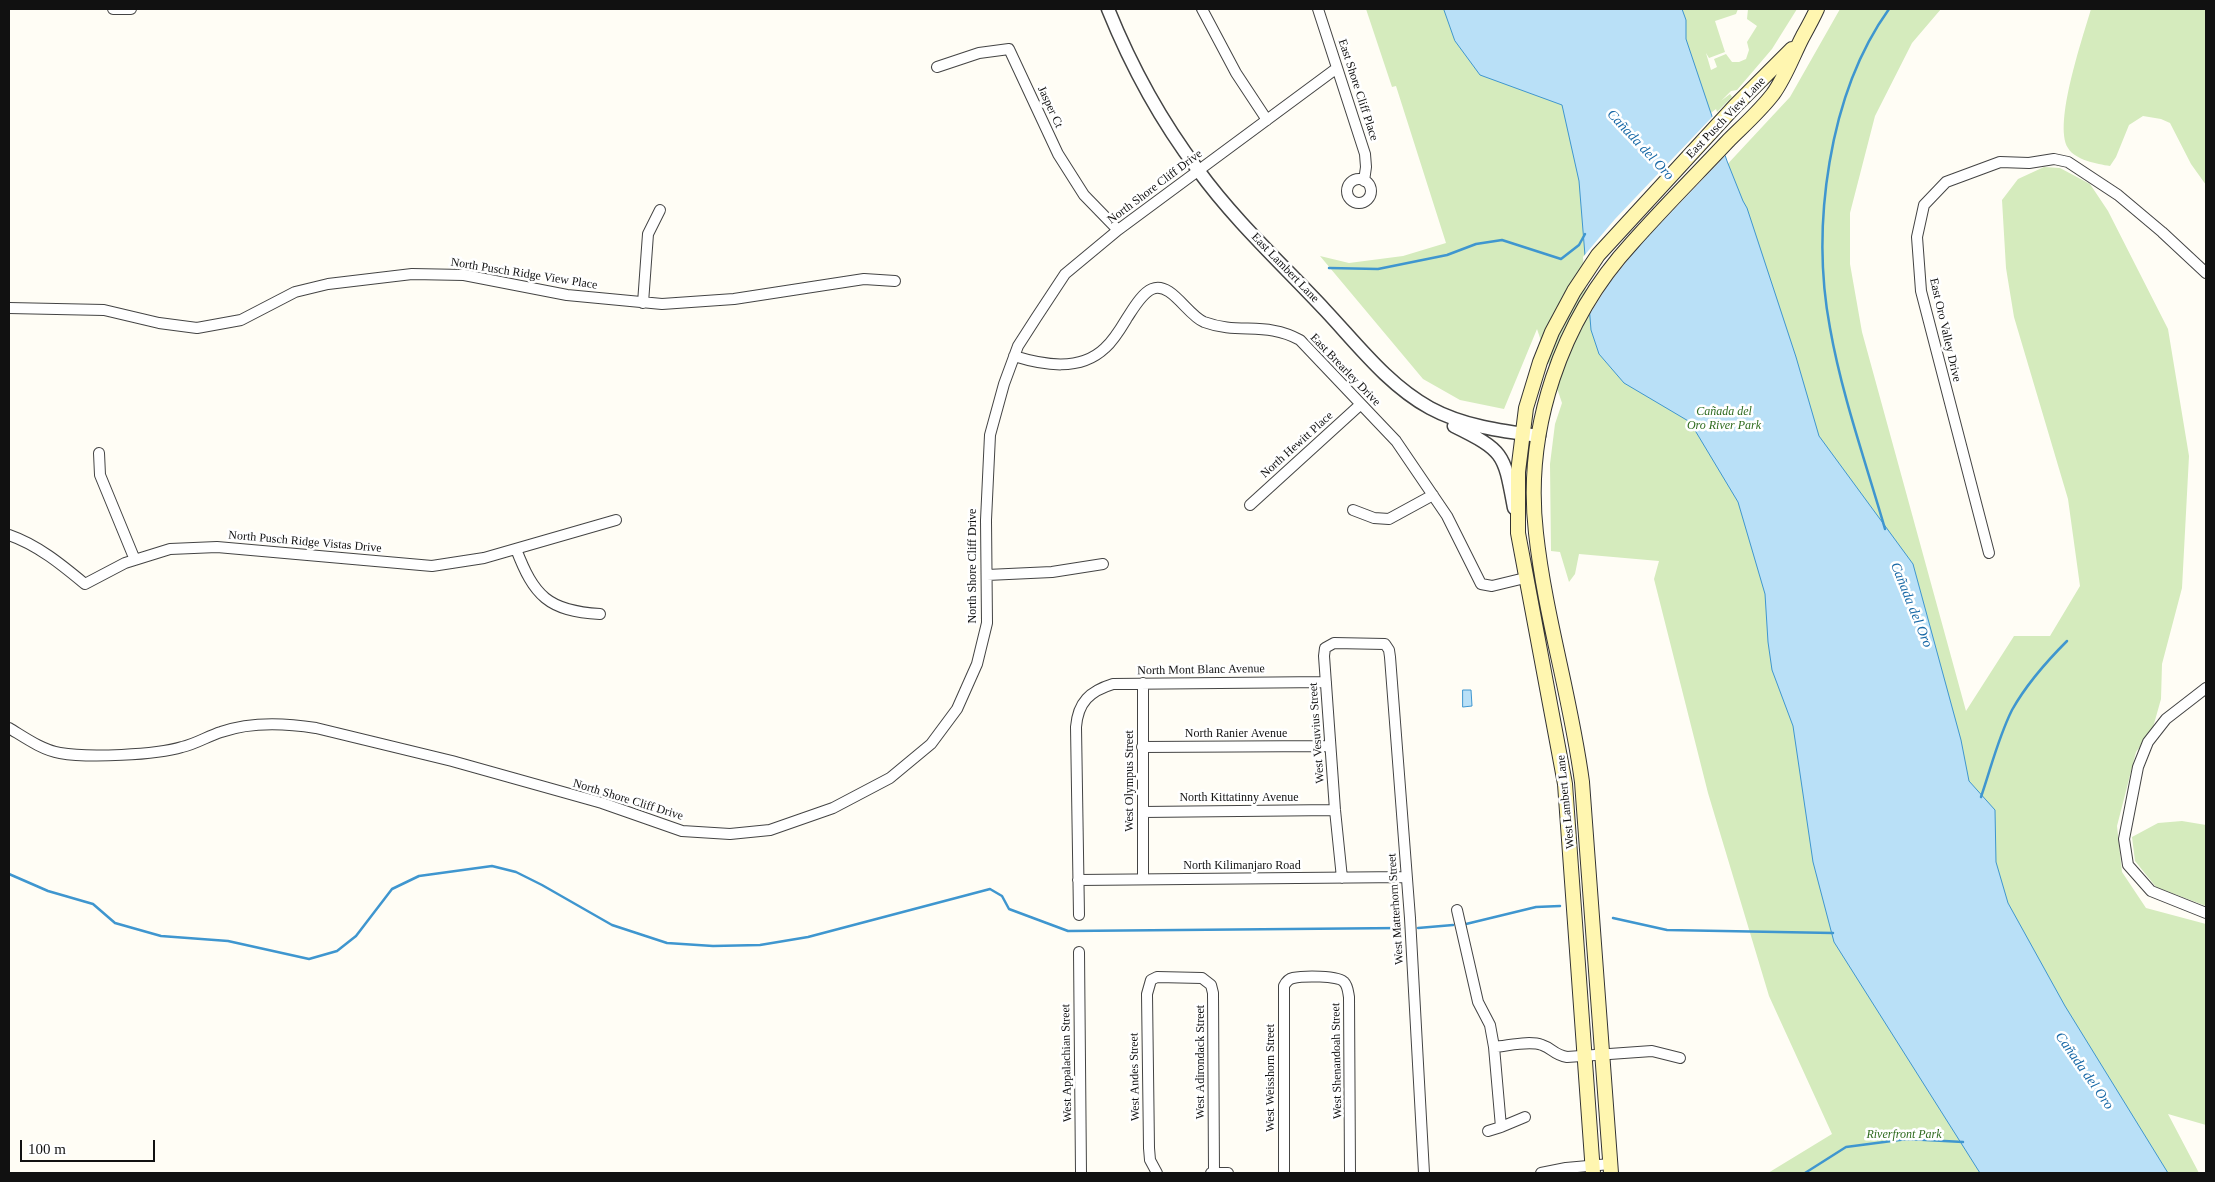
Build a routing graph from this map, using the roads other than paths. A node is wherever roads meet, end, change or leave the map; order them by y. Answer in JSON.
{"nodes":[{"id":1,"x":113,"y":9,"type":"edge"},
{"id":2,"x":131,"y":9,"type":"edge"},
{"id":3,"x":1108,"y":9,"type":"edge"},
{"id":4,"x":1202,"y":9,"type":"edge"},
{"id":5,"x":1318,"y":9,"type":"edge"},
{"id":6,"x":1818,"y":9,"type":"edge"},
{"id":7,"x":1803,"y":35,"type":"junction"},
{"id":8,"x":937,"y":67,"type":"dead end"},
{"id":9,"x":1338,"y":68,"type":"junction"},
{"id":10,"x":1267,"y":120,"type":"junction"},
{"id":11,"x":1198,"y":170,"type":"junction"},
{"id":12,"x":1364,"y":181,"type":"dead end"},
{"id":13,"x":660,"y":210,"type":"dead end"},
{"id":14,"x":1118,"y":230,"type":"junction"},
{"id":15,"x":2206,"y":273,"type":"edge"},
{"id":16,"x":895,"y":281,"type":"dead end"},
{"id":17,"x":642,"y":303,"type":"junction"},
{"id":18,"x":9,"y":308,"type":"edge"},
{"id":19,"x":1014,"y":356,"type":"junction"},
{"id":20,"x":1361,"y":404,"type":"junction"},
{"id":21,"x":1431,"y":408,"type":"junction"},
{"id":22,"x":1540,"y":431,"type":"junction"},
{"id":23,"x":1522,"y":434,"type":"junction"},
{"id":24,"x":99,"y":453,"type":"dead end"},
{"id":25,"x":1434,"y":495,"type":"junction"},
{"id":26,"x":1250,"y":505,"type":"dead end"},
{"id":27,"x":1353,"y":510,"type":"dead end"},
{"id":28,"x":616,"y":520,"type":"dead end"},
{"id":29,"x":1518,"y":533,"type":"junction"},
{"id":30,"x":9,"y":535,"type":"edge"},
{"id":31,"x":516,"y":549,"type":"junction"},
{"id":32,"x":1990,"y":553,"type":"dead end"},
{"id":33,"x":135,"y":560,"type":"junction"},
{"id":34,"x":1103,"y":564,"type":"dead end"},
{"id":35,"x":987,"y":575,"type":"junction"},
{"id":36,"x":1525,"y":578,"type":"junction"},
{"id":37,"x":600,"y":614,"type":"dead end"},
{"id":38,"x":1538,"y":638,"type":"junction"},
{"id":39,"x":1385,"y":644,"type":"joint"},
{"id":40,"x":1326,"y":682,"type":"junction"},
{"id":41,"x":1143,"y":683,"type":"junction"},
{"id":42,"x":2206,"y":688,"type":"edge"},
{"id":43,"x":1573,"y":722,"type":"junction"},
{"id":44,"x":9,"y":728,"type":"edge"},
{"id":45,"x":1330,"y":746,"type":"junction"},
{"id":46,"x":1142,"y":747,"type":"junction"},
{"id":47,"x":1335,"y":810,"type":"junction"},
{"id":48,"x":1143,"y":812,"type":"junction"},
{"id":49,"x":1406,"y":877,"type":"junction"},
{"id":50,"x":1342,"y":878,"type":"junction"},
{"id":51,"x":1143,"y":879,"type":"junction"},
{"id":52,"x":1078,"y":880,"type":"junction"},
{"id":53,"x":1457,"y":910,"type":"dead end"},
{"id":54,"x":2206,"y":913,"type":"edge"},
{"id":55,"x":1079,"y":915,"type":"dead end"},
{"id":56,"x":1079,"y":952,"type":"dead end"},
{"id":57,"x":1151,"y":980,"type":"joint"},
{"id":58,"x":1286,"y":982,"type":"joint"},
{"id":59,"x":1494,"y":1047,"type":"junction"},
{"id":60,"x":1603,"y":1054,"type":"junction"},
{"id":61,"x":1585,"y":1055,"type":"junction"},
{"id":62,"x":1680,"y":1058,"type":"dead end"},
{"id":63,"x":1525,"y":1117,"type":"dead end"},
{"id":64,"x":1501,"y":1127,"type":"junction"},
{"id":65,"x":1488,"y":1131,"type":"dead end"},
{"id":66,"x":1593,"y":1169,"type":"edge"},
{"id":67,"x":1610,"y":1169,"type":"edge"},
{"id":68,"x":1081,"y":1173,"type":"edge"},
{"id":69,"x":1157,"y":1173,"type":"edge"},
{"id":70,"x":1213,"y":1173,"type":"edge"},
{"id":71,"x":1228,"y":1173,"type":"edge"},
{"id":72,"x":1284,"y":1173,"type":"edge"},
{"id":73,"x":1350,"y":1173,"type":"edge"},
{"id":74,"x":1424,"y":1173,"type":"edge"},
{"id":75,"x":1541,"y":1173,"type":"edge"}],
"edges":[{"from":1,"to":2,"type":"street"},
{"from":3,"to":11,"type":"street","name":"East Lambert Lane"},
{"from":4,"to":10,"type":"street"},
{"from":5,"to":9,"type":"street","name":"East Shore Cliff Place"},
{"from":6,"to":7,"type":"main road","name":"East Pusch View Lane"},
{"from":7,"to":22,"type":"main road","name":"East Pusch View Lane"},
{"from":7,"to":23,"type":"main road","name":"East Pusch View Lane"},
{"from":8,"to":14,"type":"street","name":"Jasper Ct"},
{"from":9,"to":10,"type":"street","name":"North Shore Cliff Drive"},
{"from":9,"to":12,"type":"street","name":"East Shore Cliff Place"},
{"from":10,"to":11,"type":"street","name":"North Shore Cliff Drive"},
{"from":11,"to":14,"type":"street","name":"North Shore Cliff Drive"},
{"from":11,"to":21,"type":"street","name":"East Lambert Lane"},
{"from":13,"to":17,"type":"street"},
{"from":14,"to":19,"type":"street","name":"North Shore Cliff Drive"},
{"from":15,"to":32,"type":"street","name":"East Oro Valley Drive"},
{"from":16,"to":17,"type":"street","name":"North Pusch Ridge View Place"},
{"from":17,"to":18,"type":"street","name":"North Pusch Ridge View Place"},
{"from":19,"to":20,"type":"street","name":"East Brearley Drive"},
{"from":19,"to":35,"type":"street","name":"North Shore Cliff Drive"},
{"from":20,"to":25,"type":"street","name":"East Brearley Drive"},
{"from":20,"to":26,"type":"street","name":"North Hewitt Place"},
{"from":21,"to":23,"type":"street","name":"East Lambert Lane"},
{"from":21,"to":29,"type":"street"},
{"from":22,"to":23,"type":"street","name":"East Lambert Lane"},
{"from":22,"to":43,"type":"main road","name":"West Lambert Lane"},
{"from":23,"to":29,"type":"main road","name":"West Lambert Lane"},
{"from":24,"to":33,"type":"street"},
{"from":25,"to":27,"type":"street"},
{"from":25,"to":36,"type":"street","name":"East Brearley Drive"},
{"from":28,"to":31,"type":"street","name":"North Pusch Ridge Vistas Drive"},
{"from":29,"to":36,"type":"main road","name":"West Lambert Lane"},
{"from":30,"to":33,"type":"street","name":"North Pusch Ridge Vistas Drive"},
{"from":31,"to":33,"type":"street","name":"North Pusch Ridge Vistas Drive"},
{"from":31,"to":37,"type":"street"},
{"from":34,"to":35,"type":"street"},
{"from":35,"to":44,"type":"street","name":"North Shore Cliff Drive"},
{"from":36,"to":38,"type":"main road","name":"West Lambert Lane"},
{"from":38,"to":43,"type":"main road"},
{"from":38,"to":61,"type":"main road","name":"West Lambert Lane"},
{"from":39,"to":40,"type":"street","name":"West Vesuvius Street"},
{"from":39,"to":49,"type":"street","name":"West Matterhorn Street"},
{"from":40,"to":41,"type":"street","name":"North Mont Blanc Avenue"},
{"from":40,"to":45,"type":"street","name":"West Vesuvius Street"},
{"from":41,"to":46,"type":"street","name":"West Olympus Street"},
{"from":41,"to":52,"type":"street","name":"North Mont Blanc Avenue"},
{"from":42,"to":54,"type":"street"},
{"from":43,"to":60,"type":"main road","name":"West Lambert Lane"},
{"from":45,"to":46,"type":"street","name":"North Ranier Avenue"},
{"from":45,"to":47,"type":"street","name":"West Vesuvius Street"},
{"from":46,"to":48,"type":"street","name":"West Olympus Street"},
{"from":47,"to":48,"type":"street","name":"North Kittatinny Avenue"},
{"from":47,"to":50,"type":"street","name":"West Vesuvius Street"},
{"from":48,"to":51,"type":"street","name":"West Olympus Street"},
{"from":49,"to":50,"type":"street","name":"North Kilimanjaro Road"},
{"from":49,"to":74,"type":"street","name":"West Matterhorn Street"},
{"from":50,"to":51,"type":"street","name":"North Kilimanjaro Road"},
{"from":51,"to":52,"type":"street","name":"North Kilimanjaro Road"},
{"from":52,"to":55,"type":"street"},
{"from":53,"to":59,"type":"street"},
{"from":56,"to":68,"type":"street","name":"West Appalachian Street"},
{"from":57,"to":69,"type":"street","name":"West Andes Street"},
{"from":57,"to":70,"type":"street","name":"West Adirondack Street"},
{"from":58,"to":72,"type":"street","name":"West Weisshorn Street"},
{"from":58,"to":73,"type":"street","name":"West Shenandoah Street"},
{"from":59,"to":61,"type":"street"},
{"from":59,"to":64,"type":"street"},
{"from":60,"to":61,"type":"street"},
{"from":60,"to":62,"type":"street"},
{"from":60,"to":67,"type":"main road","name":"West Lambert Lane"},
{"from":61,"to":66,"type":"main road","name":"West Lambert Lane"},
{"from":63,"to":64,"type":"street"},
{"from":64,"to":65,"type":"street"},
{"from":66,"to":67,"type":"street"},
{"from":66,"to":75,"type":"street"},
{"from":70,"to":71,"type":"street"}]}
